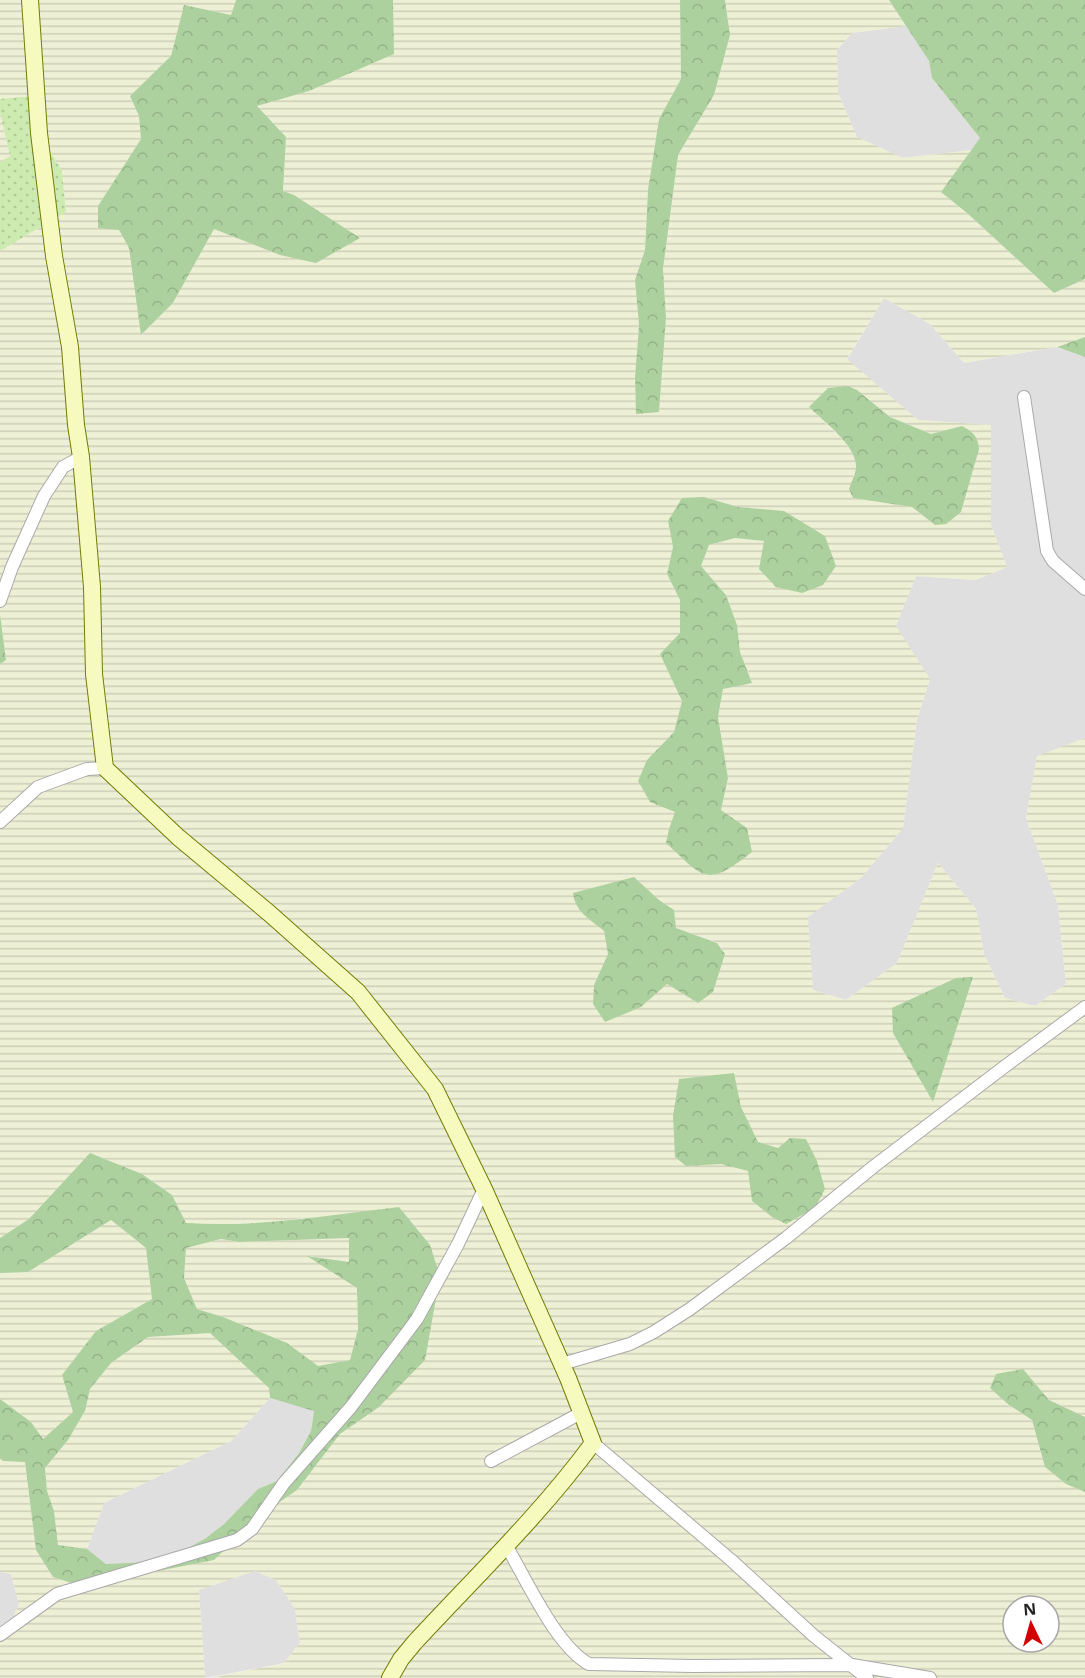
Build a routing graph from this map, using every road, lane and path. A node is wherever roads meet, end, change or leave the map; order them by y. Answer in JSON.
{"nodes":[{"id":1,"x":30,"y":0,"type":"edge"},
{"id":2,"x":1024,"y":396,"type":"dead end"},
{"id":3,"x":81,"y":457,"type":"junction"},
{"id":4,"x":1085,"y":589,"type":"edge"},
{"id":5,"x":0,"y":601,"type":"edge"},
{"id":6,"x":105,"y":768,"type":"junction"},
{"id":7,"x":0,"y":822,"type":"edge"},
{"id":8,"x":1085,"y":1007,"type":"edge"},
{"id":9,"x":484,"y":1190,"type":"junction"},
{"id":10,"x":562,"y":1364,"type":"junction"},
{"id":11,"x":582,"y":1413,"type":"junction"},
{"id":12,"x":593,"y":1443,"type":"junction"},
{"id":13,"x":491,"y":1461,"type":"dead end"},
{"id":14,"x":507,"y":1546,"type":"junction"},
{"id":15,"x":0,"y":1635,"type":"edge"},
{"id":16,"x":852,"y":1665,"type":"junction"},
{"id":17,"x":390,"y":1678,"type":"edge"},
{"id":18,"x":867,"y":1678,"type":"edge"},
{"id":19,"x":930,"y":1678,"type":"edge"}],
"edges":[{"from":1,"to":3,"type":"street"},
{"from":2,"to":4,"type":"street"},
{"from":3,"to":5,"type":"street"},
{"from":3,"to":6,"type":"street"},
{"from":6,"to":7,"type":"street"},
{"from":6,"to":9,"type":"street"},
{"from":8,"to":10,"type":"street"},
{"from":9,"to":10,"type":"street"},
{"from":9,"to":15,"type":"street"},
{"from":10,"to":11,"type":"street"},
{"from":11,"to":12,"type":"street"},
{"from":11,"to":13,"type":"street"},
{"from":12,"to":14,"type":"street"},
{"from":12,"to":16,"type":"street"},
{"from":14,"to":16,"type":"street"},
{"from":14,"to":17,"type":"street"},
{"from":16,"to":18,"type":"street"},
{"from":16,"to":19,"type":"street"}]}
